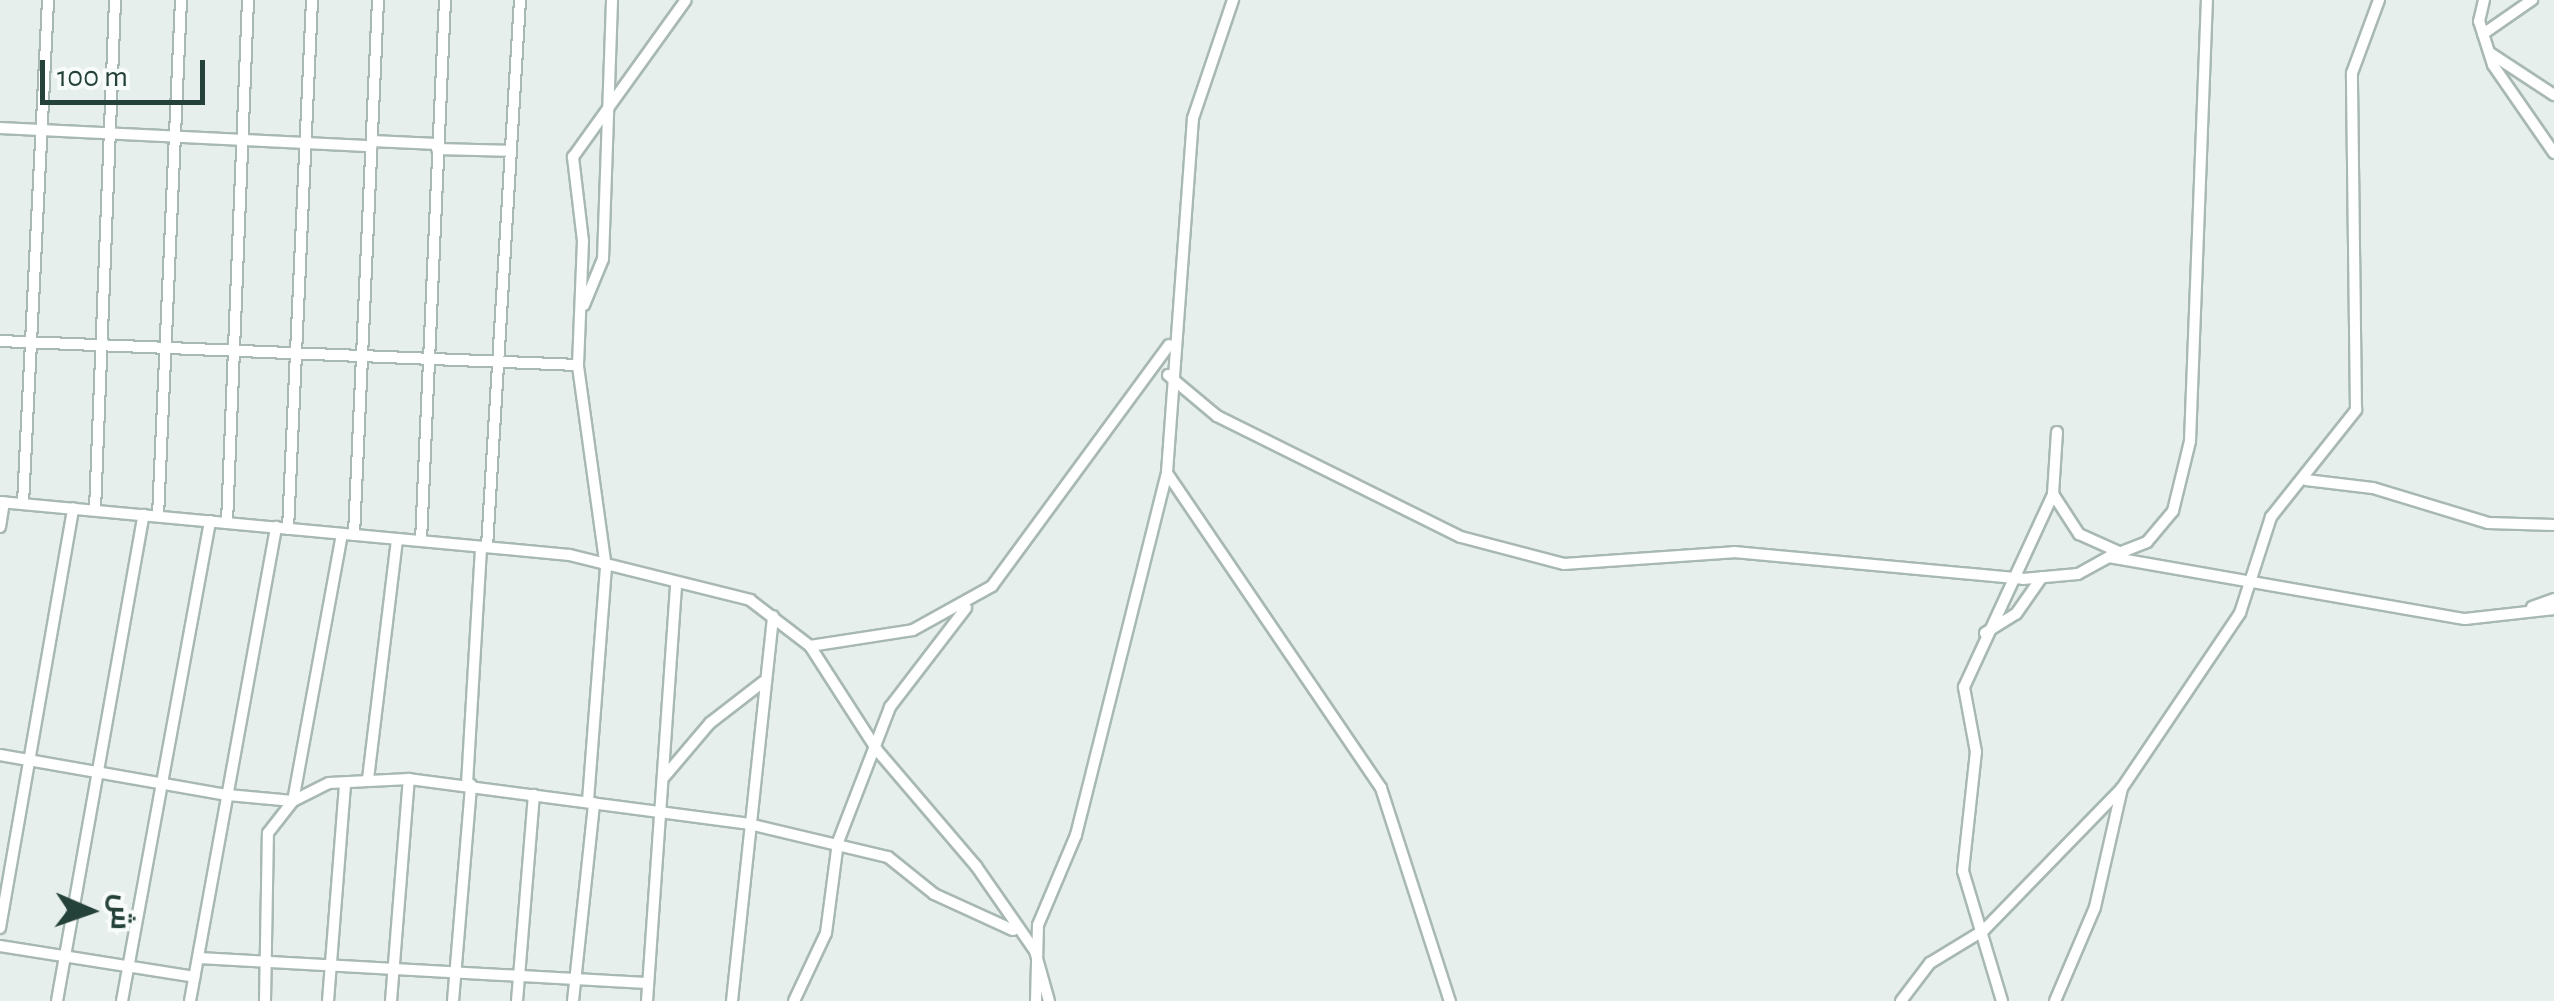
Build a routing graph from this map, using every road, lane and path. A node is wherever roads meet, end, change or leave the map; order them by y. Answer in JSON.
{"nodes":[{"id":1,"x":48,"y":0,"type":"edge"},
{"id":2,"x":115,"y":0,"type":"edge"},
{"id":3,"x":181,"y":0,"type":"edge"},
{"id":4,"x":248,"y":0,"type":"edge"},
{"id":5,"x":312,"y":0,"type":"edge"},
{"id":6,"x":378,"y":0,"type":"edge"},
{"id":7,"x":445,"y":0,"type":"edge"},
{"id":8,"x":520,"y":0,"type":"edge"},
{"id":9,"x":612,"y":0,"type":"edge"},
{"id":10,"x":686,"y":0,"type":"edge"},
{"id":11,"x":696,"y":0,"type":"edge"},
{"id":12,"x":1233,"y":0,"type":"edge"},
{"id":13,"x":2207,"y":0,"type":"edge"},
{"id":14,"x":2380,"y":0,"type":"edge"},
{"id":15,"x":2484,"y":0,"type":"edge"},
{"id":16,"x":2532,"y":0,"type":"edge"},
{"id":17,"x":680,"y":14,"type":"junction"},
{"id":18,"x":2483,"y":34,"type":"junction"},
{"id":19,"x":2489,"y":53,"type":"junction"},
{"id":20,"x":2554,"y":95,"type":"edge"},
{"id":21,"x":609,"y":101,"type":"junction"},
{"id":22,"x":0,"y":128,"type":"edge"},
{"id":23,"x":42,"y":130,"type":"junction"},
{"id":24,"x":112,"y":133,"type":"junction"},
{"id":25,"x":175,"y":136,"type":"junction"},
{"id":26,"x":244,"y":140,"type":"junction"},
{"id":27,"x":305,"y":142,"type":"junction"},
{"id":28,"x":372,"y":143,"type":"junction"},
{"id":29,"x":437,"y":146,"type":"junction"},
{"id":30,"x":510,"y":151,"type":"junction"},
{"id":31,"x":2554,"y":153,"type":"edge"},
{"id":32,"x":580,"y":319,"type":"junction"},
{"id":33,"x":1172,"y":340,"type":"junction"},
{"id":34,"x":0,"y":341,"type":"edge"},
{"id":35,"x":34,"y":342,"type":"junction"},
{"id":36,"x":103,"y":345,"type":"junction"},
{"id":37,"x":166,"y":348,"type":"junction"},
{"id":38,"x":230,"y":352,"type":"junction"},
{"id":39,"x":294,"y":356,"type":"junction"},
{"id":40,"x":363,"y":356,"type":"junction"},
{"id":41,"x":430,"y":360,"type":"junction"},
{"id":42,"x":500,"y":362,"type":"junction"},
{"id":43,"x":578,"y":365,"type":"junction"},
{"id":44,"x":1168,"y":375,"type":"junction"},
{"id":45,"x":2057,"y":432,"type":"dead end"},
{"id":46,"x":1167,"y":473,"type":"junction"},
{"id":47,"x":2306,"y":480,"type":"junction"},
{"id":48,"x":2054,"y":494,"type":"junction"},
{"id":49,"x":2,"y":502,"type":"edge"},
{"id":50,"x":23,"y":503,"type":"junction"},
{"id":51,"x":72,"y":508,"type":"junction"},
{"id":52,"x":95,"y":510,"type":"junction"},
{"id":53,"x":144,"y":515,"type":"junction"},
{"id":54,"x":158,"y":516,"type":"junction"},
{"id":55,"x":210,"y":521,"type":"junction"},
{"id":56,"x":227,"y":523,"type":"junction"},
{"id":57,"x":0,"y":527,"type":"edge"},
{"id":58,"x":282,"y":528,"type":"junction"},
{"id":59,"x":2551,"y":528,"type":"edge"},
{"id":60,"x":348,"y":534,"type":"junction"},
{"id":61,"x":397,"y":540,"type":"junction"},
{"id":62,"x":421,"y":542,"type":"junction"},
{"id":63,"x":484,"y":547,"type":"junction"},
{"id":64,"x":2114,"y":555,"type":"junction"},
{"id":65,"x":606,"y":568,"type":"junction"},
{"id":66,"x":2042,"y":577,"type":"junction"},
{"id":67,"x":2012,"y":578,"type":"junction"},
{"id":68,"x":2248,"y":586,"type":"junction"},
{"id":69,"x":676,"y":587,"type":"junction"},
{"id":70,"x":973,"y":599,"type":"junction"},
{"id":71,"x":2554,"y":599,"type":"edge"},
{"id":72,"x":2554,"y":609,"type":"edge"},
{"id":73,"x":773,"y":616,"type":"junction"},
{"id":74,"x":2502,"y":616,"type":"junction"},
{"id":75,"x":1984,"y":634,"type":"junction"},
{"id":76,"x":810,"y":646,"type":"junction"},
{"id":77,"x":763,"y":682,"type":"junction"},
{"id":78,"x":877,"y":750,"type":"junction"},
{"id":79,"x":0,"y":754,"type":"edge"},
{"id":80,"x":32,"y":760,"type":"junction"},
{"id":81,"x":98,"y":773,"type":"junction"},
{"id":82,"x":664,"y":777,"type":"junction"},
{"id":83,"x":368,"y":779,"type":"junction"},
{"id":84,"x":409,"y":779,"type":"junction"},
{"id":85,"x":161,"y":784,"type":"junction"},
{"id":86,"x":346,"y":784,"type":"junction"},
{"id":87,"x":469,"y":784,"type":"junction"},
{"id":88,"x":2122,"y":788,"type":"junction"},
{"id":89,"x":228,"y":795,"type":"junction"},
{"id":90,"x":534,"y":795,"type":"junction"},
{"id":91,"x":293,"y":801,"type":"junction"},
{"id":92,"x":591,"y":802,"type":"junction"},
{"id":93,"x":662,"y":815,"type":"junction"},
{"id":94,"x":750,"y":824,"type":"junction"},
{"id":95,"x":838,"y":842,"type":"junction"},
{"id":96,"x":0,"y":928,"type":"edge"},
{"id":97,"x":1984,"y":930,"type":"junction"},
{"id":98,"x":1018,"y":933,"type":"junction"},
{"id":99,"x":0,"y":946,"type":"edge"},
{"id":100,"x":1035,"y":951,"type":"junction"},
{"id":101,"x":64,"y":957,"type":"junction"},
{"id":102,"x":199,"y":958,"type":"junction"},
{"id":103,"x":268,"y":964,"type":"junction"},
{"id":104,"x":128,"y":967,"type":"junction"},
{"id":105,"x":331,"y":967,"type":"junction"},
{"id":106,"x":396,"y":968,"type":"junction"},
{"id":107,"x":455,"y":971,"type":"junction"},
{"id":108,"x":520,"y":974,"type":"junction"},
{"id":109,"x":196,"y":978,"type":"junction"},
{"id":110,"x":574,"y":978,"type":"junction"},
{"id":111,"x":646,"y":983,"type":"junction"},
{"id":112,"x":56,"y":1001,"type":"edge"},
{"id":113,"x":122,"y":1001,"type":"edge"},
{"id":114,"x":190,"y":1001,"type":"edge"},
{"id":115,"x":265,"y":1001,"type":"edge"},
{"id":116,"x":328,"y":1001,"type":"edge"},
{"id":117,"x":391,"y":1001,"type":"edge"},
{"id":118,"x":453,"y":1001,"type":"edge"},
{"id":119,"x":517,"y":1001,"type":"edge"},
{"id":120,"x":573,"y":1001,"type":"edge"},
{"id":121,"x":646,"y":1001,"type":"edge"},
{"id":122,"x":732,"y":1001,"type":"edge"},
{"id":123,"x":794,"y":1001,"type":"edge"},
{"id":124,"x":1036,"y":1001,"type":"edge"},
{"id":125,"x":1049,"y":1001,"type":"edge"},
{"id":126,"x":1450,"y":1001,"type":"edge"},
{"id":127,"x":1900,"y":1001,"type":"edge"},
{"id":128,"x":2002,"y":1001,"type":"edge"},
{"id":129,"x":2056,"y":1001,"type":"edge"}],
"edges":[{"from":1,"to":23,"type":"street"},
{"from":2,"to":24,"type":"street"},
{"from":3,"to":25,"type":"street"},
{"from":4,"to":26,"type":"street"},
{"from":5,"to":27,"type":"street"},
{"from":6,"to":28,"type":"street"},
{"from":7,"to":29,"type":"street"},
{"from":8,"to":30,"type":"street"},
{"from":9,"to":21,"type":"street"},
{"from":10,"to":17,"type":"street"},
{"from":11,"to":17,"type":"street"},
{"from":12,"to":33,"type":"street"},
{"from":13,"to":64,"type":"street"},
{"from":14,"to":47,"type":"street"},
{"from":15,"to":18,"type":"street"},
{"from":16,"to":18,"type":"street"},
{"from":17,"to":21,"type":"street"},
{"from":18,"to":19,"type":"street"},
{"from":19,"to":20,"type":"street"},
{"from":19,"to":31,"type":"street"},
{"from":21,"to":32,"type":"street"},
{"from":21,"to":32,"type":"street"},
{"from":22,"to":23,"type":"street"},
{"from":23,"to":24,"type":"street"},
{"from":23,"to":35,"type":"street"},
{"from":24,"to":25,"type":"street"},
{"from":24,"to":36,"type":"street"},
{"from":25,"to":26,"type":"street"},
{"from":25,"to":37,"type":"street"},
{"from":26,"to":27,"type":"street"},
{"from":26,"to":38,"type":"street"},
{"from":27,"to":28,"type":"street"},
{"from":27,"to":39,"type":"street"},
{"from":28,"to":29,"type":"street"},
{"from":28,"to":40,"type":"street"},
{"from":29,"to":30,"type":"street"},
{"from":29,"to":41,"type":"street"},
{"from":30,"to":42,"type":"street"},
{"from":32,"to":43,"type":"street"},
{"from":33,"to":44,"type":"street"},
{"from":33,"to":70,"type":"street"},
{"from":34,"to":35,"type":"street"},
{"from":35,"to":36,"type":"street"},
{"from":35,"to":50,"type":"street"},
{"from":36,"to":37,"type":"street"},
{"from":36,"to":52,"type":"street"},
{"from":37,"to":38,"type":"street"},
{"from":37,"to":54,"type":"street"},
{"from":38,"to":39,"type":"street"},
{"from":38,"to":56,"type":"street"},
{"from":39,"to":40,"type":"street"},
{"from":39,"to":58,"type":"street"},
{"from":40,"to":41,"type":"street"},
{"from":40,"to":60,"type":"street"},
{"from":41,"to":42,"type":"street"},
{"from":41,"to":62,"type":"street"},
{"from":42,"to":43,"type":"street"},
{"from":42,"to":63,"type":"street"},
{"from":43,"to":65,"type":"street"},
{"from":44,"to":46,"type":"street"},
{"from":44,"to":67,"type":"street"},
{"from":45,"to":48,"type":"street"},
{"from":46,"to":100,"type":"street"},
{"from":46,"to":126,"type":"street"},
{"from":47,"to":59,"type":"street"},
{"from":47,"to":68,"type":"street"},
{"from":48,"to":64,"type":"street"},
{"from":48,"to":67,"type":"street"},
{"from":49,"to":50,"type":"street"},
{"from":49,"to":57,"type":"street"},
{"from":50,"to":51,"type":"street"},
{"from":51,"to":52,"type":"street"},
{"from":51,"to":80,"type":"street"},
{"from":52,"to":53,"type":"street"},
{"from":53,"to":54,"type":"street"},
{"from":53,"to":81,"type":"street"},
{"from":54,"to":55,"type":"street"},
{"from":55,"to":56,"type":"street"},
{"from":55,"to":85,"type":"street"},
{"from":56,"to":58,"type":"street"},
{"from":58,"to":60,"type":"street"},
{"from":58,"to":89,"type":"street"},
{"from":60,"to":61,"type":"street"},
{"from":60,"to":91,"type":"street"},
{"from":61,"to":62,"type":"street"},
{"from":61,"to":83,"type":"street"},
{"from":62,"to":63,"type":"street"},
{"from":63,"to":65,"type":"street"},
{"from":63,"to":87,"type":"street"},
{"from":64,"to":66,"type":"street"},
{"from":64,"to":68,"type":"street"},
{"from":65,"to":69,"type":"street"},
{"from":65,"to":92,"type":"street"},
{"from":66,"to":67,"type":"street"},
{"from":66,"to":75,"type":"street"},
{"from":67,"to":75,"type":"street"},
{"from":68,"to":74,"type":"street"},
{"from":68,"to":88,"type":"street"},
{"from":69,"to":73,"type":"street"},
{"from":69,"to":82,"type":"street"},
{"from":70,"to":76,"type":"street"},
{"from":70,"to":78,"type":"street"},
{"from":71,"to":74,"type":"street"},
{"from":72,"to":74,"type":"street"},
{"from":73,"to":76,"type":"street"},
{"from":73,"to":77,"type":"street"},
{"from":75,"to":97,"type":"street"},
{"from":76,"to":78,"type":"street"},
{"from":77,"to":82,"type":"street"},
{"from":77,"to":94,"type":"street"},
{"from":78,"to":95,"type":"street"},
{"from":78,"to":98,"type":"street"},
{"from":79,"to":80,"type":"street"},
{"from":80,"to":81,"type":"street"},
{"from":80,"to":96,"type":"street"},
{"from":81,"to":85,"type":"street"},
{"from":81,"to":101,"type":"street"},
{"from":82,"to":93,"type":"street"},
{"from":83,"to":84,"type":"street"},
{"from":83,"to":86,"type":"street"},
{"from":84,"to":87,"type":"street"},
{"from":84,"to":106,"type":"street"},
{"from":85,"to":89,"type":"street"},
{"from":85,"to":104,"type":"street"},
{"from":86,"to":91,"type":"street"},
{"from":86,"to":105,"type":"street"},
{"from":87,"to":90,"type":"street"},
{"from":87,"to":107,"type":"street"},
{"from":88,"to":97,"type":"street"},
{"from":88,"to":129,"type":"street"},
{"from":89,"to":91,"type":"street"},
{"from":89,"to":102,"type":"street"},
{"from":90,"to":92,"type":"street"},
{"from":90,"to":108,"type":"street"},
{"from":91,"to":103,"type":"street"},
{"from":92,"to":93,"type":"street"},
{"from":92,"to":110,"type":"street"},
{"from":93,"to":94,"type":"street"},
{"from":93,"to":111,"type":"street"},
{"from":94,"to":95,"type":"street"},
{"from":94,"to":122,"type":"street"},
{"from":95,"to":98,"type":"street"},
{"from":95,"to":123,"type":"street"},
{"from":97,"to":127,"type":"street"},
{"from":97,"to":128,"type":"street"},
{"from":98,"to":100,"type":"street"},
{"from":99,"to":101,"type":"street"},
{"from":100,"to":124,"type":"street"},
{"from":100,"to":125,"type":"street"},
{"from":101,"to":104,"type":"street"},
{"from":101,"to":112,"type":"street"},
{"from":102,"to":103,"type":"street"},
{"from":102,"to":109,"type":"street"},
{"from":103,"to":105,"type":"street"},
{"from":103,"to":115,"type":"street"},
{"from":104,"to":109,"type":"street"},
{"from":104,"to":113,"type":"street"},
{"from":105,"to":106,"type":"street"},
{"from":105,"to":116,"type":"street"},
{"from":106,"to":107,"type":"street"},
{"from":106,"to":117,"type":"street"},
{"from":107,"to":108,"type":"street"},
{"from":107,"to":118,"type":"street"},
{"from":108,"to":110,"type":"street"},
{"from":108,"to":119,"type":"street"},
{"from":109,"to":114,"type":"street"},
{"from":110,"to":111,"type":"street"},
{"from":110,"to":120,"type":"street"},
{"from":111,"to":121,"type":"street"}]}
